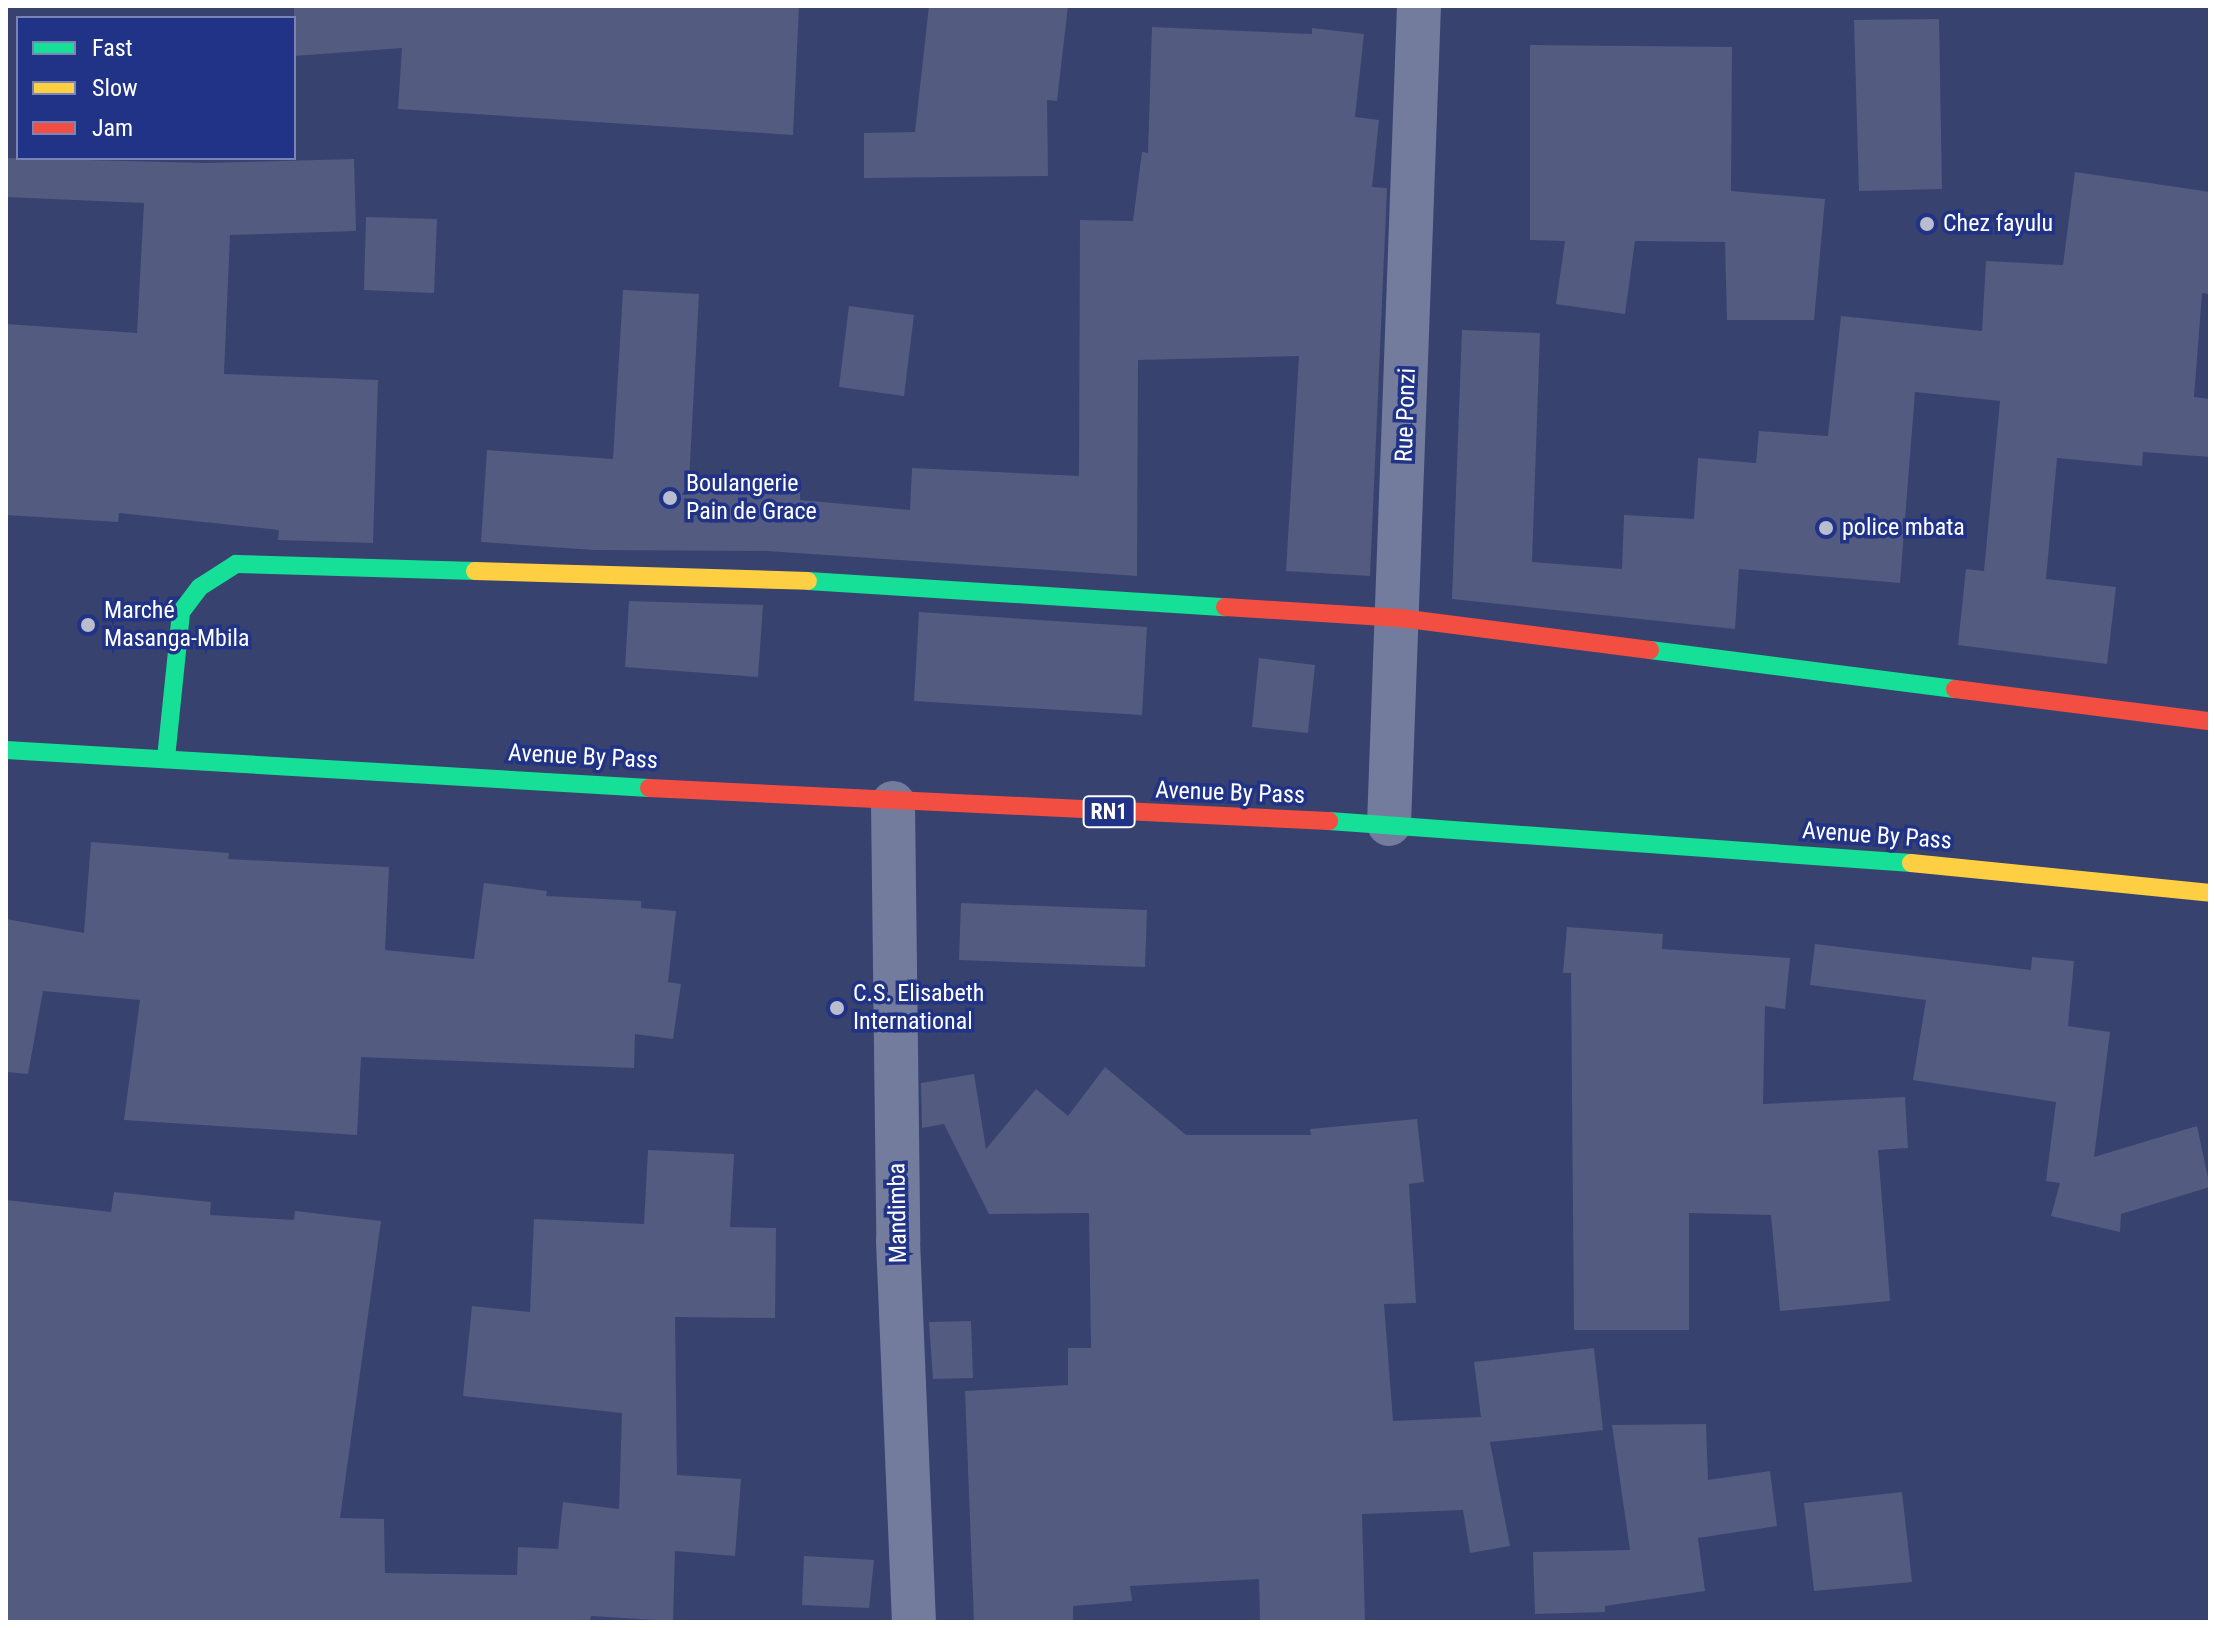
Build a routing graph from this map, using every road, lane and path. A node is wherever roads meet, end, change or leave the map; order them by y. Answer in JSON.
{"nodes":[{"id":1,"x":1419,"y":6,"type":"edge"},
{"id":2,"x":1400,"y":618,"type":"junction"},
{"id":3,"x":2210,"y":721,"type":"edge"},
{"id":4,"x":6,"y":750,"type":"edge"},
{"id":5,"x":166,"y":758,"type":"junction"},
{"id":6,"x":893,"y":803,"type":"junction"},
{"id":7,"x":1389,"y":824,"type":"junction"},
{"id":8,"x":2210,"y":893,"type":"edge"},
{"id":9,"x":914,"y":1622,"type":"edge"}],
"edges":[{"from":1,"to":2,"type":"street","name":"Rue Ponzi"},
{"from":2,"to":3,"type":"main road"},
{"from":2,"to":5,"type":"main road"},
{"from":2,"to":7,"type":"street","name":"Rue Ponzi"},
{"from":4,"to":5,"type":"main road","name":"Avenue By Pass","number":"RN1"},
{"from":5,"to":6,"type":"main road","name":"Avenue By Pass","number":"RN1"},
{"from":6,"to":7,"type":"main road","name":"Avenue By Pass","number":"RN1"},
{"from":6,"to":9,"type":"street","name":"Mandimba"},
{"from":7,"to":8,"type":"main road","name":"Avenue By Pass","number":"RN1"}]}
